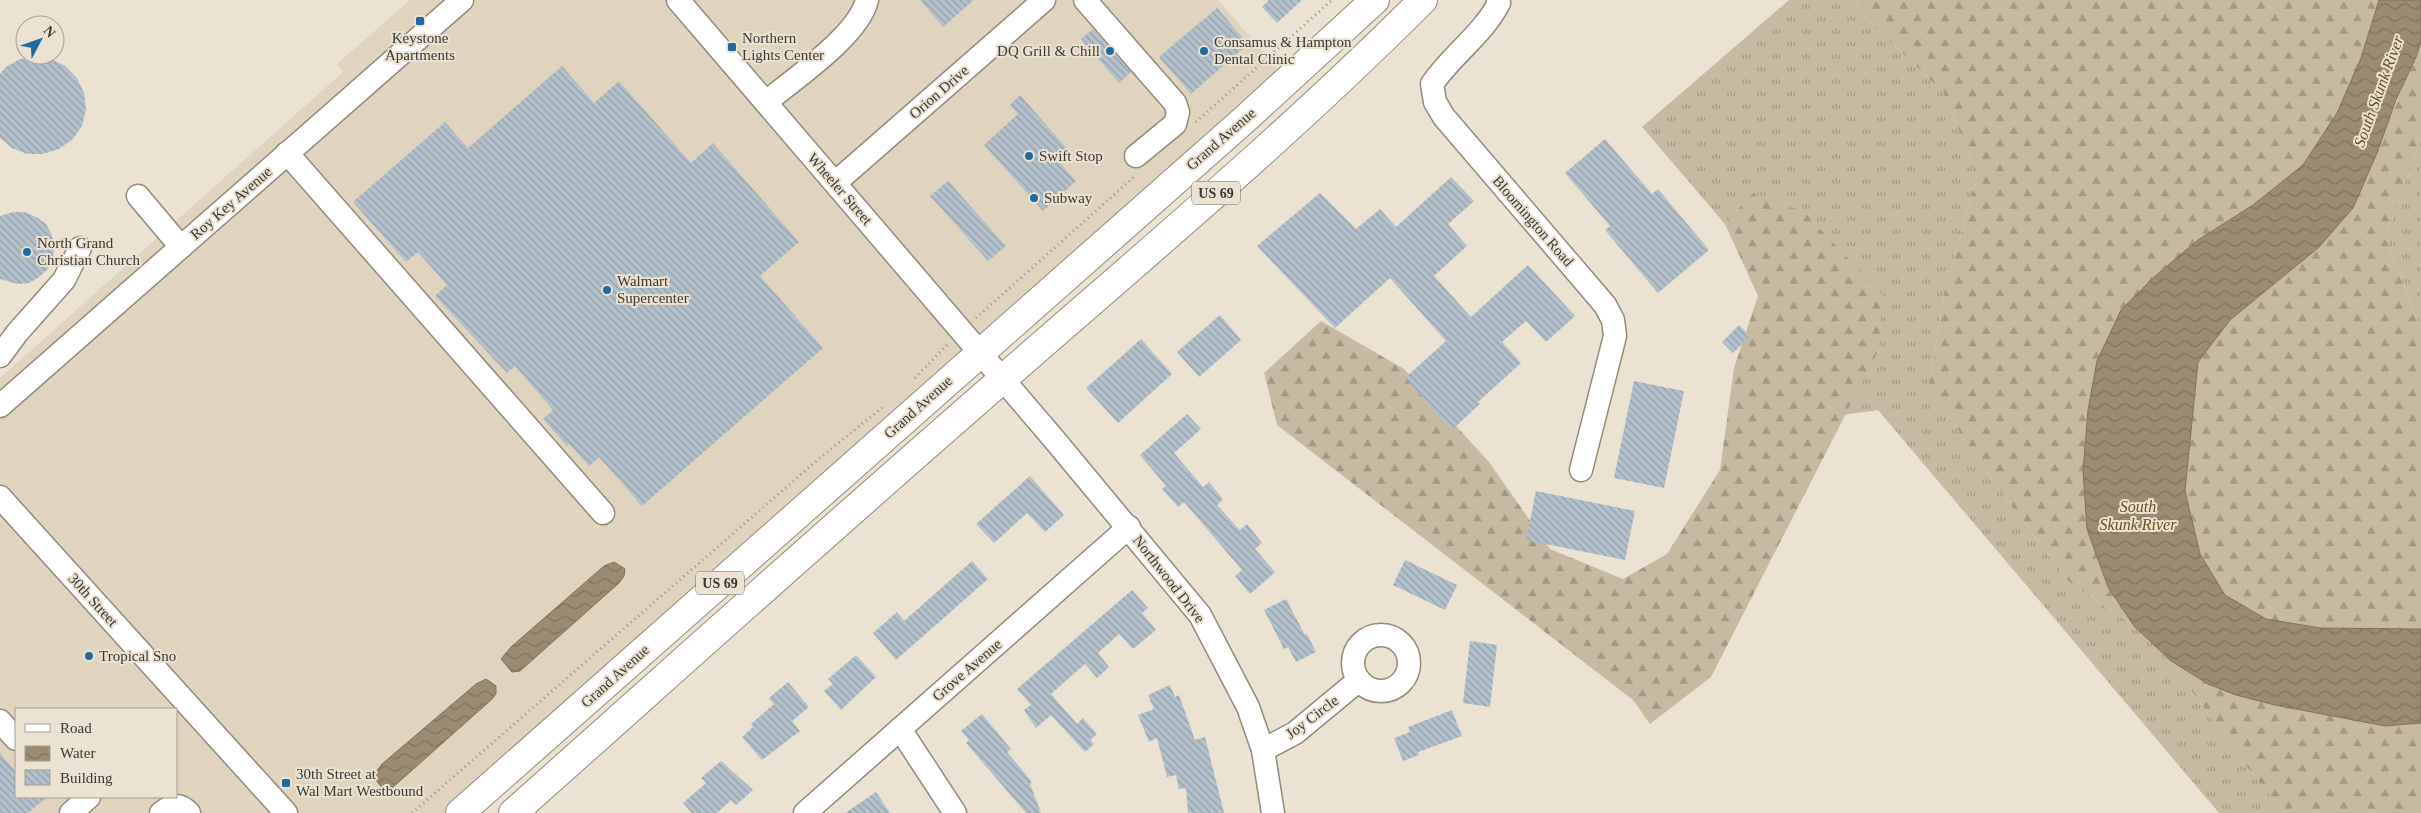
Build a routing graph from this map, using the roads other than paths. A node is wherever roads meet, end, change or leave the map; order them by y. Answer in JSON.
{"nodes":[{"id":1,"x":462,"y":0,"type":"edge"},
{"id":2,"x":678,"y":0,"type":"edge"},
{"id":3,"x":867,"y":0,"type":"edge"},
{"id":4,"x":1044,"y":0,"type":"edge"},
{"id":5,"x":1085,"y":0,"type":"edge"},
{"id":6,"x":1374,"y":0,"type":"edge"},
{"id":7,"x":1424,"y":0,"type":"edge"},
{"id":8,"x":1498,"y":0,"type":"edge"},
{"id":9,"x":766,"y":102,"type":"junction"},
{"id":10,"x":288,"y":153,"type":"junction"},
{"id":11,"x":1136,"y":156,"type":"dead end"},
{"id":12,"x":835,"y":183,"type":"junction"},
{"id":13,"x":138,"y":196,"type":"dead end"},
{"id":14,"x":181,"y":247,"type":"junction"},
{"id":15,"x":80,"y":248,"type":"dead end"},
{"id":16,"x":980,"y":352,"type":"junction"},
{"id":17,"x":0,"y":356,"type":"edge"},
{"id":18,"x":1003,"y":379,"type":"junction"},
{"id":19,"x":2,"y":400,"type":"edge"},
{"id":20,"x":1580,"y":470,"type":"dead end"},
{"id":21,"x":0,"y":498,"type":"edge"},
{"id":22,"x":603,"y":513,"type":"dead end"},
{"id":23,"x":1129,"y":527,"type":"junction"},
{"id":24,"x":1358,"y":680,"type":"dead end"},
{"id":25,"x":178,"y":708,"type":"edge"},
{"id":26,"x":183,"y":714,"type":"edge"},
{"id":27,"x":0,"y":720,"type":"edge"},
{"id":28,"x":900,"y":729,"type":"junction"},
{"id":29,"x":15,"y":738,"type":"edge"},
{"id":30,"x":1263,"y":750,"type":"junction"},
{"id":31,"x":160,"y":813,"type":"edge"},
{"id":32,"x":190,"y":813,"type":"edge"},
{"id":33,"x":286,"y":813,"type":"edge"},
{"id":34,"x":460,"y":813,"type":"edge"},
{"id":35,"x":513,"y":813,"type":"edge"},
{"id":36,"x":805,"y":813,"type":"edge"},
{"id":37,"x":955,"y":813,"type":"edge"},
{"id":38,"x":1273,"y":813,"type":"edge"}],
"edges":[{"from":1,"to":10,"type":"street","name":"Roy Key Avenue"},
{"from":2,"to":9,"type":"street","name":"Wheeler Street"},
{"from":3,"to":9,"type":"street"},
{"from":4,"to":12,"type":"street","name":"Orion Drive"},
{"from":5,"to":11,"type":"street"},
{"from":6,"to":16,"type":"main road","name":"Grand Avenue","number":"US 69"},
{"from":7,"to":18,"type":"main road","number":"US 69"},
{"from":8,"to":20,"type":"street","name":"Bloomington Road"},
{"from":9,"to":12,"type":"street","name":"Wheeler Street"},
{"from":10,"to":14,"type":"street","name":"Roy Key Avenue"},
{"from":10,"to":22,"type":"street"},
{"from":12,"to":16,"type":"street","name":"Wheeler Street"},
{"from":13,"to":14,"type":"street"},
{"from":14,"to":19,"type":"street","name":"Roy Key Avenue"},
{"from":15,"to":17,"type":"street"},
{"from":16,"to":18,"type":"street","name":"Wheeler Street"},
{"from":16,"to":34,"type":"main road","name":"Grand Avenue","number":"US 69"},
{"from":18,"to":23,"type":"street","name":"Northwood Drive"},
{"from":18,"to":35,"type":"main road","number":"US 69"},
{"from":21,"to":25,"type":"street","name":"30th Street"},
{"from":23,"to":28,"type":"street","name":"Grove Avenue"},
{"from":23,"to":30,"type":"street","name":"Northwood Drive"},
{"from":24,"to":30,"type":"street","name":"Joy Circle"},
{"from":26,"to":33,"type":"street","name":"30th Street"},
{"from":27,"to":29,"type":"street"},
{"from":28,"to":36,"type":"street","name":"Grove Avenue"},
{"from":28,"to":37,"type":"street"},
{"from":30,"to":38,"type":"street","name":"Northwood Drive"},
{"from":31,"to":32,"type":"street"}]}
